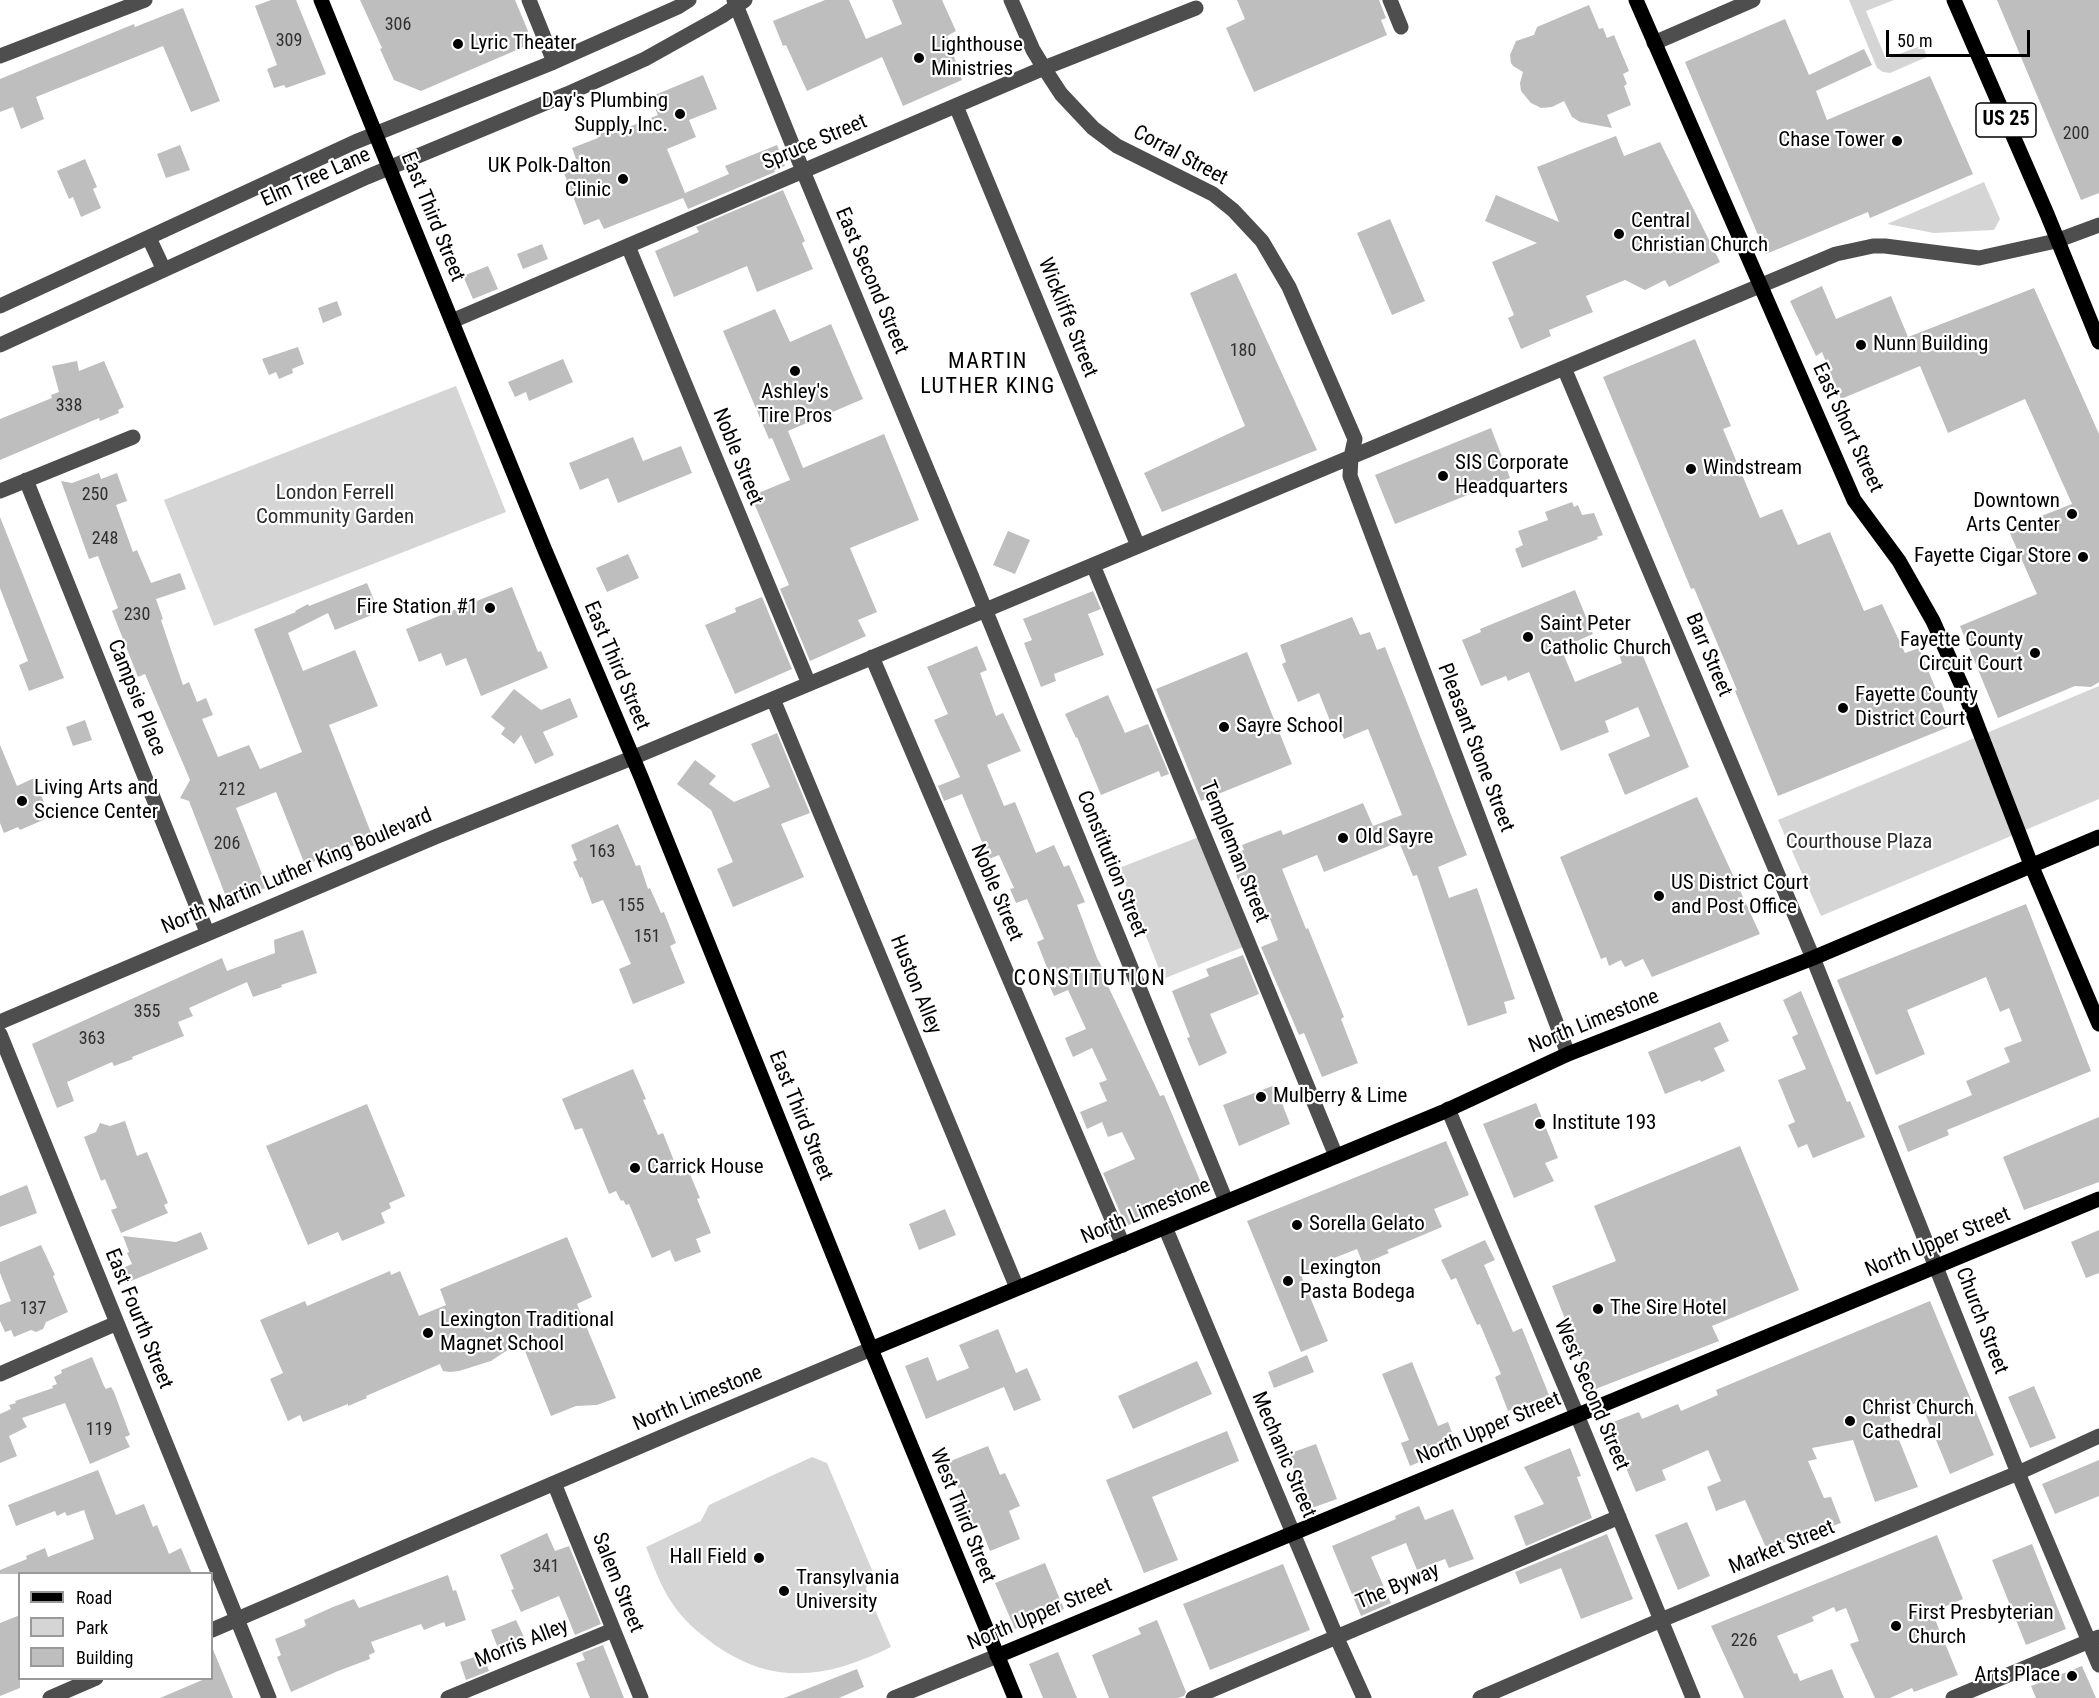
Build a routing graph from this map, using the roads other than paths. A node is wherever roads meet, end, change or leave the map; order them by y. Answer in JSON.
{"nodes":[{"id":1,"x":145,"y":0,"type":"edge"},
{"id":2,"x":321,"y":0,"type":"edge"},
{"id":3,"x":529,"y":0,"type":"edge"},
{"id":4,"x":689,"y":0,"type":"edge"},
{"id":5,"x":1011,"y":0,"type":"edge"},
{"id":6,"x":1390,"y":0,"type":"edge"},
{"id":7,"x":1636,"y":0,"type":"edge"},
{"id":8,"x":1753,"y":0,"type":"edge"},
{"id":9,"x":1954,"y":0,"type":"edge"},
{"id":10,"x":739,"y":2,"type":"edge"},
{"id":11,"x":1196,"y":8,"type":"dead end"},
{"id":12,"x":1401,"y":27,"type":"dead end"},
{"id":13,"x":1654,"y":43,"type":"junction"},
{"id":14,"x":0,"y":56,"type":"edge"},
{"id":15,"x":554,"y":62,"type":"junction"},
{"id":16,"x":1044,"y":68,"type":"junction"},
{"id":17,"x":956,"y":106,"type":"junction"},
{"id":18,"x":376,"y":134,"type":"junction"},
{"id":19,"x":389,"y":168,"type":"junction"},
{"id":20,"x":803,"y":171,"type":"junction"},
{"id":21,"x":2099,"y":225,"type":"edge"},
{"id":22,"x":149,"y":238,"type":"junction"},
{"id":23,"x":2056,"y":241,"type":"junction"},
{"id":24,"x":628,"y":246,"type":"junction"},
{"id":25,"x":164,"y":270,"type":"junction"},
{"id":26,"x":1760,"y":285,"type":"junction"},
{"id":27,"x":0,"y":306,"type":"edge"},
{"id":28,"x":452,"y":321,"type":"junction"},
{"id":29,"x":2099,"y":342,"type":"edge"},
{"id":30,"x":0,"y":345,"type":"edge"},
{"id":31,"x":1564,"y":368,"type":"junction"},
{"id":32,"x":133,"y":437,"type":"dead end"},
{"id":33,"x":1351,"y":457,"type":"junction"},
{"id":34,"x":26,"y":480,"type":"junction"},
{"id":35,"x":0,"y":491,"type":"edge"},
{"id":36,"x":1138,"y":546,"type":"junction"},
{"id":37,"x":1093,"y":565,"type":"junction"},
{"id":38,"x":985,"y":610,"type":"junction"},
{"id":39,"x":872,"y":657,"type":"junction"},
{"id":40,"x":809,"y":684,"type":"junction"},
{"id":41,"x":773,"y":699,"type":"junction"},
{"id":42,"x":632,"y":758,"type":"junction"},
{"id":43,"x":2099,"y":837,"type":"edge"},
{"id":44,"x":2032,"y":867,"type":"junction"},
{"id":45,"x":207,"y":932,"type":"junction"},
{"id":46,"x":1813,"y":958,"type":"junction"},
{"id":47,"x":0,"y":1022,"type":"edge"},
{"id":48,"x":2099,"y":1024,"type":"edge"},
{"id":49,"x":0,"y":1034,"type":"edge"},
{"id":50,"x":1568,"y":1054,"type":"junction"},
{"id":51,"x":1448,"y":1109,"type":"junction"},
{"id":52,"x":1336,"y":1156,"type":"junction"},
{"id":53,"x":2099,"y":1199,"type":"edge"},
{"id":54,"x":1226,"y":1201,"type":"junction"},
{"id":55,"x":1165,"y":1227,"type":"junction"},
{"id":56,"x":1123,"y":1245,"type":"junction"},
{"id":57,"x":1936,"y":1266,"type":"junction"},
{"id":58,"x":1017,"y":1288,"type":"junction"},
{"id":59,"x":117,"y":1323,"type":"junction"},
{"id":60,"x":871,"y":1349,"type":"junction"},
{"id":61,"x":0,"y":1374,"type":"edge"},
{"id":62,"x":1577,"y":1415,"type":"junction"},
{"id":63,"x":2099,"y":1437,"type":"edge"},
{"id":64,"x":2018,"y":1473,"type":"junction"},
{"id":65,"x":554,"y":1483,"type":"junction"},
{"id":66,"x":1619,"y":1517,"type":"junction"},
{"id":67,"x":1293,"y":1533,"type":"junction"},
{"id":68,"x":236,"y":1620,"type":"junction"},
{"id":69,"x":1660,"y":1620,"type":"junction"},
{"id":70,"x":213,"y":1630,"type":"edge"},
{"id":71,"x":613,"y":1630,"type":"junction"},
{"id":72,"x":1336,"y":1636,"type":"junction"},
{"id":73,"x":2094,"y":1639,"type":"edge"},
{"id":74,"x":997,"y":1656,"type":"junction"},
{"id":75,"x":2099,"y":1665,"type":"edge"},
{"id":76,"x":91,"y":1680,"type":"edge"},
{"id":77,"x":50,"y":1698,"type":"edge"},
{"id":78,"x":269,"y":1698,"type":"edge"},
{"id":79,"x":448,"y":1698,"type":"edge"},
{"id":80,"x":641,"y":1698,"type":"edge"},
{"id":81,"x":894,"y":1698,"type":"edge"},
{"id":82,"x":1015,"y":1698,"type":"edge"},
{"id":83,"x":1193,"y":1698,"type":"edge"},
{"id":84,"x":1364,"y":1698,"type":"edge"},
{"id":85,"x":1480,"y":1698,"type":"edge"},
{"id":86,"x":1693,"y":1698,"type":"edge"},
{"id":87,"x":1953,"y":1698,"type":"edge"}],
"edges":[{"from":1,"to":14,"type":"street"},
{"from":2,"to":18,"type":"main road","name":"East Third Street"},
{"from":3,"to":15,"type":"street"},
{"from":4,"to":15,"type":"street","name":"Elm Tree Lane"},
{"from":5,"to":16,"type":"street","name":"Corral Street"},
{"from":6,"to":12,"type":"street"},
{"from":7,"to":13,"type":"main road","name":"East Short Street"},
{"from":8,"to":13,"type":"street"},
{"from":9,"to":23,"type":"main road","number":"US 25"},
{"from":10,"to":19,"type":"street","name":"Elm Tree Lane"},
{"from":10,"to":20,"type":"street","name":"East Second Street"},
{"from":11,"to":16,"type":"street","name":"Spruce Street"},
{"from":13,"to":26,"type":"main road","name":"East Short Street"},
{"from":15,"to":18,"type":"street","name":"Elm Tree Lane"},
{"from":16,"to":17,"type":"street","name":"Spruce Street"},
{"from":16,"to":33,"type":"street","name":"Corral Street"},
{"from":17,"to":20,"type":"street","name":"Spruce Street"},
{"from":17,"to":36,"type":"street","name":"Wickliffe Street"},
{"from":18,"to":19,"type":"main road","name":"East Third Street"},
{"from":18,"to":22,"type":"street","name":"Elm Tree Lane"},
{"from":19,"to":25,"type":"street","name":"Elm Tree Lane"},
{"from":19,"to":28,"type":"main road","name":"East Third Street"},
{"from":20,"to":24,"type":"street","name":"Spruce Street"},
{"from":20,"to":38,"type":"street","name":"East Second Street"},
{"from":21,"to":23,"type":"street","name":"North Martin Luther King Boulevard"},
{"from":22,"to":25,"type":"street"},
{"from":22,"to":27,"type":"street","name":"Elm Tree Lane"},
{"from":23,"to":26,"type":"street","name":"North Martin Luther King Boulevard"},
{"from":23,"to":29,"type":"main road","number":"US 25"},
{"from":24,"to":28,"type":"street","name":"Spruce Street"},
{"from":24,"to":40,"type":"street","name":"Noble Street"},
{"from":25,"to":30,"type":"street","name":"Elm Tree Lane"},
{"from":26,"to":31,"type":"street","name":"North Martin Luther King Boulevard"},
{"from":26,"to":44,"type":"main road","name":"East Short Street"},
{"from":28,"to":42,"type":"main road","name":"East Third Street"},
{"from":31,"to":33,"type":"street","name":"North Martin Luther King Boulevard"},
{"from":31,"to":46,"type":"street","name":"Barr Street"},
{"from":32,"to":34,"type":"street"},
{"from":33,"to":36,"type":"street","name":"North Martin Luther King Boulevard"},
{"from":33,"to":50,"type":"street","name":"Pleasant Stone Street"},
{"from":34,"to":35,"type":"street"},
{"from":34,"to":45,"type":"street","name":"Campsie Place"},
{"from":36,"to":37,"type":"street","name":"North Martin Luther King Boulevard"},
{"from":37,"to":38,"type":"street","name":"North Martin Luther King Boulevard"},
{"from":37,"to":52,"type":"street","name":"Templeman Street"},
{"from":38,"to":39,"type":"street","name":"North Martin Luther King Boulevard"},
{"from":38,"to":54,"type":"street","name":"Constitution Street"},
{"from":39,"to":40,"type":"street","name":"North Martin Luther King Boulevard"},
{"from":39,"to":56,"type":"street","name":"Noble Street"},
{"from":40,"to":41,"type":"street","name":"North Martin Luther King Boulevard"},
{"from":41,"to":42,"type":"street","name":"North Martin Luther King Boulevard"},
{"from":41,"to":58,"type":"street","name":"Huston Alley"},
{"from":42,"to":45,"type":"street","name":"North Martin Luther King Boulevard"},
{"from":42,"to":60,"type":"main road","name":"East Third Street"},
{"from":43,"to":44,"type":"main road","name":"North Limestone"},
{"from":44,"to":46,"type":"main road","name":"North Limestone"},
{"from":44,"to":48,"type":"main road","name":"East Short Street"},
{"from":45,"to":47,"type":"street","name":"North Martin Luther King Boulevard"},
{"from":46,"to":50,"type":"main road","name":"North Limestone"},
{"from":46,"to":57,"type":"street","name":"Church Street"},
{"from":49,"to":59,"type":"street","name":"East Fourth Street"},
{"from":50,"to":51,"type":"main road","name":"North Limestone"},
{"from":51,"to":52,"type":"main road","name":"North Limestone"},
{"from":51,"to":62,"type":"street","name":"West Second Street"},
{"from":52,"to":54,"type":"main road","name":"North Limestone"},
{"from":53,"to":57,"type":"main road","name":"North Upper Street"},
{"from":54,"to":55,"type":"main road","name":"North Limestone"},
{"from":55,"to":56,"type":"main road","name":"North Limestone"},
{"from":55,"to":67,"type":"street","name":"Mechanic Street"},
{"from":56,"to":58,"type":"main road","name":"North Limestone"},
{"from":57,"to":62,"type":"main road","name":"North Upper Street"},
{"from":57,"to":64,"type":"street","name":"Church Street"},
{"from":58,"to":60,"type":"main road","name":"North Limestone"},
{"from":59,"to":61,"type":"street"},
{"from":59,"to":68,"type":"street","name":"East Fourth Street"},
{"from":60,"to":65,"type":"street","name":"North Limestone"},
{"from":60,"to":74,"type":"main road","name":"West Third Street"},
{"from":62,"to":66,"type":"street","name":"West Second Street"},
{"from":62,"to":67,"type":"main road","name":"North Upper Street"},
{"from":63,"to":64,"type":"street","name":"Market Street"},
{"from":64,"to":69,"type":"street","name":"Market Street"},
{"from":64,"to":73,"type":"street","name":"Church Street"},
{"from":65,"to":68,"type":"street","name":"North Limestone"},
{"from":65,"to":71,"type":"street","name":"Salem Street"},
{"from":66,"to":69,"type":"street","name":"West Second Street"},
{"from":66,"to":72,"type":"street","name":"The Byway"},
{"from":67,"to":72,"type":"street","name":"Mechanic Street"},
{"from":67,"to":74,"type":"main road","name":"North Upper Street"},
{"from":68,"to":70,"type":"street","name":"North Limestone"},
{"from":68,"to":78,"type":"street","name":"East Fourth Street"},
{"from":69,"to":85,"type":"street","name":"Market Street"},
{"from":69,"to":86,"type":"street","name":"West Second Street"},
{"from":71,"to":79,"type":"street","name":"Morris Alley"},
{"from":71,"to":80,"type":"street","name":"Salem Street"},
{"from":72,"to":83,"type":"street","name":"The Byway"},
{"from":72,"to":84,"type":"street","name":"Mechanic Street"},
{"from":73,"to":75,"type":"street","name":"Church Street"},
{"from":73,"to":87,"type":"street"},
{"from":74,"to":81,"type":"street","name":"North Upper Street"},
{"from":74,"to":82,"type":"main road","name":"West Third Street"},
{"from":76,"to":77,"type":"street"}]}
